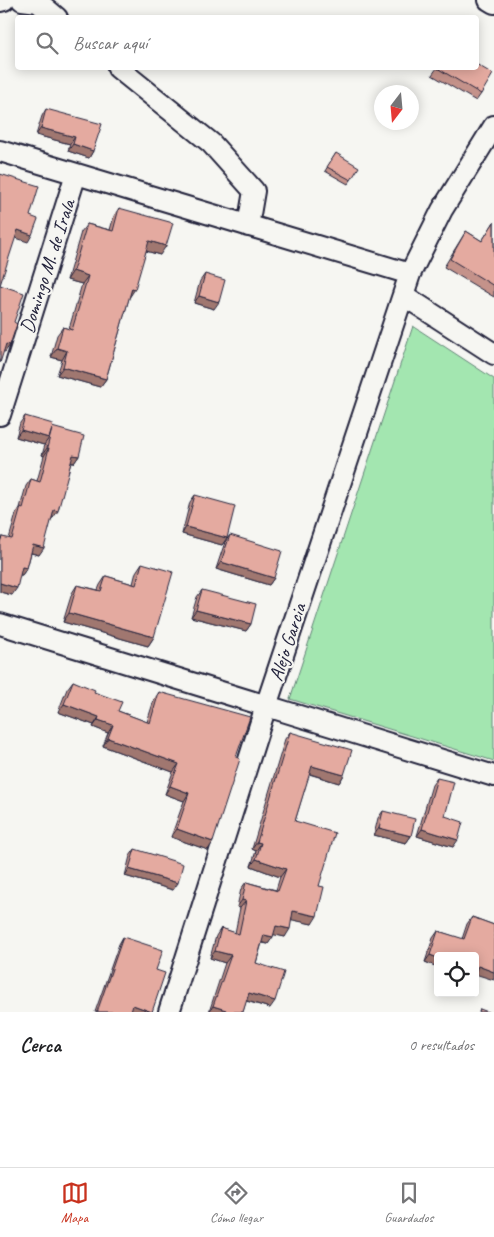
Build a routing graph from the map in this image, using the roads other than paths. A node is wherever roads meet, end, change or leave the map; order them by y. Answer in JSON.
{"nodes":[{"id":1,"x":4,"y":0,"type":"edge"},
{"id":2,"x":22,"y":0,"type":"edge"},
{"id":3,"x":489,"y":0,"type":"edge"},
{"id":4,"x":0,"y":1,"type":"edge"},
{"id":5,"x":494,"y":3,"type":"edge"},
{"id":6,"x":53,"y":15,"type":"edge"},
{"id":7,"x":120,"y":70,"type":"edge"},
{"id":8,"x":494,"y":126,"type":"edge"},
{"id":9,"x":0,"y":151,"type":"edge"},
{"id":10,"x":76,"y":174,"type":"junction"},
{"id":11,"x":248,"y":226,"type":"junction"},
{"id":12,"x":410,"y":274,"type":"junction"},
{"id":13,"x":403,"y":295,"type":"junction"},
{"id":14,"x":494,"y":354,"type":"edge"},
{"id":15,"x":0,"y":415,"type":"edge"},
{"id":16,"x":0,"y":624,"type":"edge"},
{"id":17,"x":266,"y":706,"type":"junction"},
{"id":18,"x":494,"y":776,"type":"edge"},
{"id":19,"x":169,"y":1012,"type":"edge"}],
"edges":[{"from":1,"to":4,"type":"street"},
{"from":2,"to":6,"type":"street"},
{"from":3,"to":5,"type":"street"},
{"from":7,"to":11,"type":"street"},
{"from":8,"to":12,"type":"street","name":"Alejo Garcia"},
{"from":9,"to":10,"type":"street"},
{"from":10,"to":11,"type":"street"},
{"from":10,"to":15,"type":"street","name":"Domingo M. de Irala"},
{"from":11,"to":12,"type":"street"},
{"from":12,"to":13,"type":"street","name":"Alejo Garcia"},
{"from":13,"to":14,"type":"street"},
{"from":13,"to":17,"type":"street","name":"Alejo Garcia"},
{"from":16,"to":17,"type":"street"},
{"from":17,"to":18,"type":"street"},
{"from":17,"to":19,"type":"street","name":"Alejo Garcia"}]}
